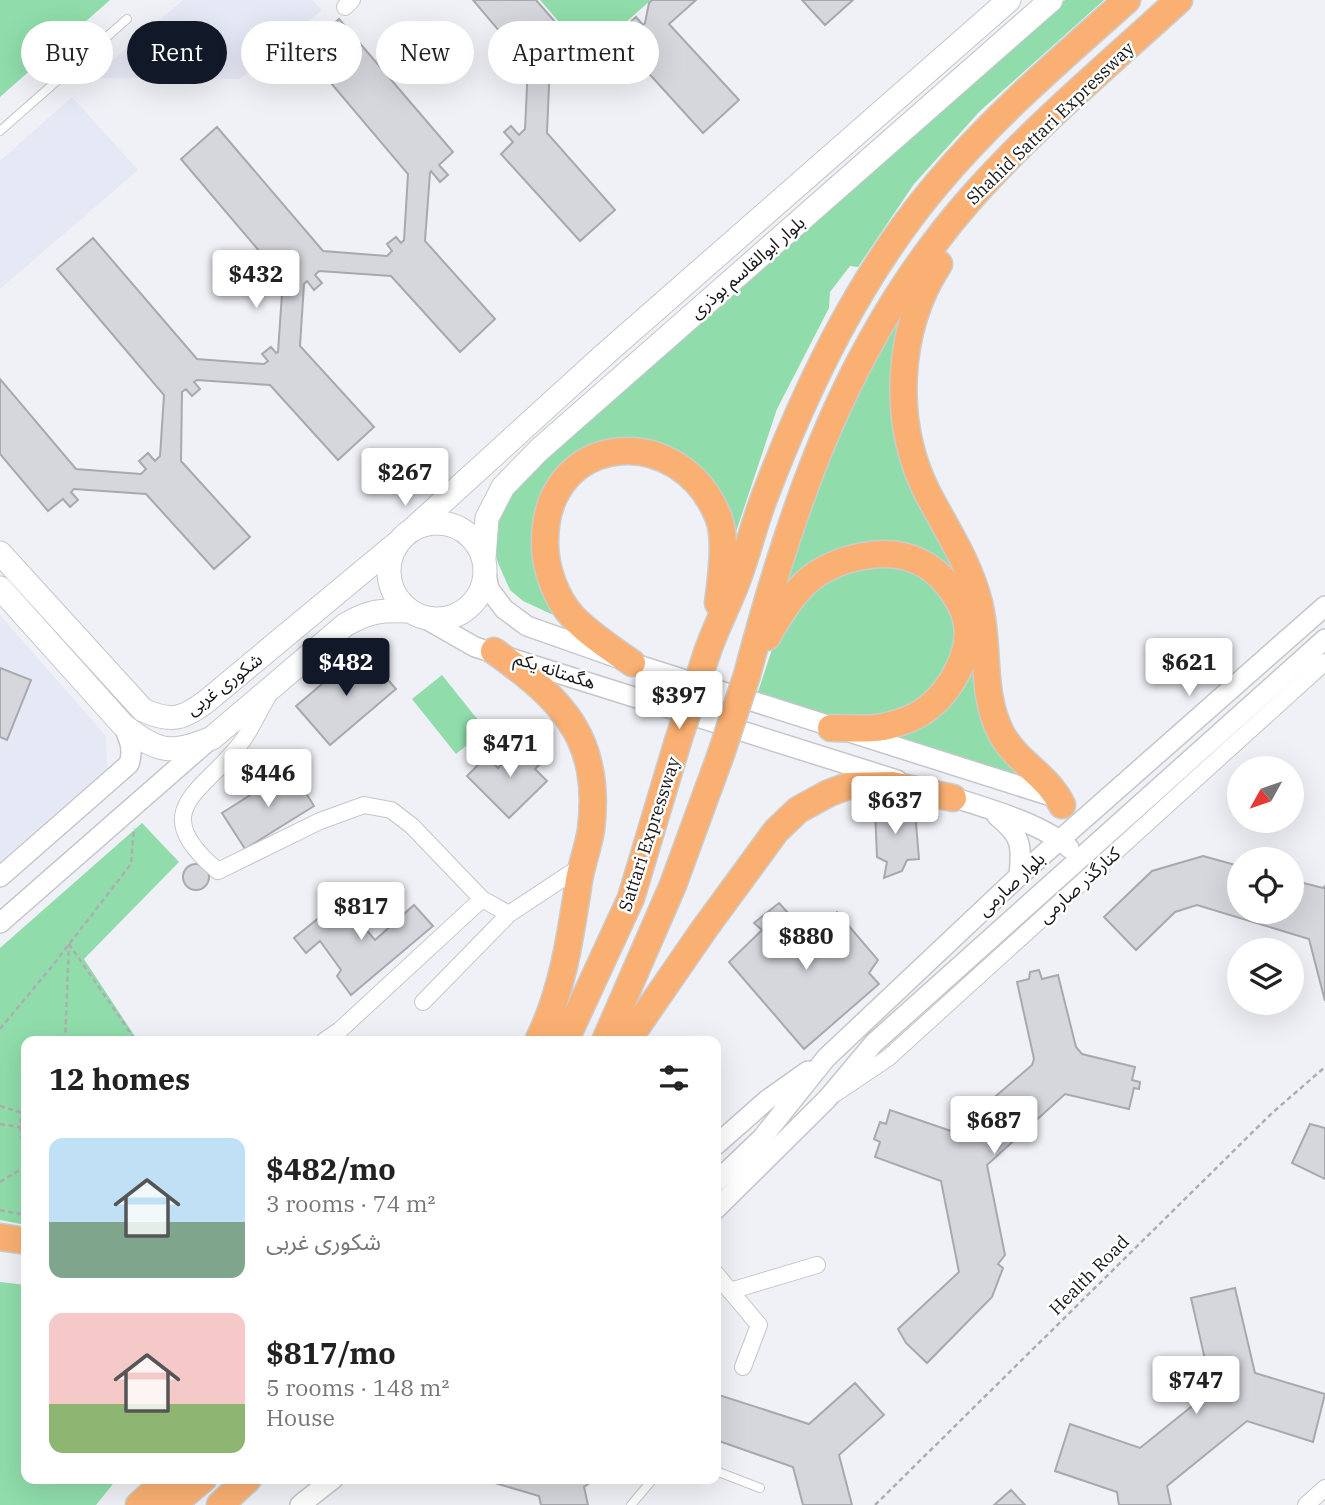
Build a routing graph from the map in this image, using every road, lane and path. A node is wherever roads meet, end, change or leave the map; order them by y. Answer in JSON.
{"nodes":[{"id":1,"x":1009,"y":0,"type":"edge"},
{"id":2,"x":1051,"y":0,"type":"edge"},
{"id":3,"x":1127,"y":0,"type":"edge"},
{"id":4,"x":1179,"y":0,"type":"edge"},
{"id":5,"x":127,"y":19,"type":"dead end"},
{"id":6,"x":0,"y":131,"type":"edge"},
{"id":7,"x":1019,"y":148,"type":"junction"},
{"id":8,"x":591,"y":367,"type":"junction"},
{"id":9,"x":609,"y":388,"type":"junction"},
{"id":10,"x":414,"y":528,"type":"junction"},
{"id":11,"x":397,"y":543,"type":"junction"},
{"id":12,"x":0,"y":553,"type":"edge"},
{"id":13,"x":485,"y":566,"type":"junction"},
{"id":14,"x":0,"y":588,"type":"edge"},
{"id":15,"x":1325,"y":606,"type":"edge"},
{"id":16,"x":417,"y":615,"type":"junction"},
{"id":17,"x":714,"y":630,"type":"junction"},
{"id":18,"x":1325,"y":639,"type":"edge"},
{"id":19,"x":494,"y":651,"type":"junction"},
{"id":20,"x":1325,"y":662,"type":"edge"},
{"id":21,"x":632,"y":663,"type":"junction"},
{"id":22,"x":747,"y":675,"type":"junction"},
{"id":23,"x":272,"y":688,"type":"junction"},
{"id":24,"x":123,"y":725,"type":"junction"},
{"id":25,"x":831,"y":728,"type":"junction"},
{"id":26,"x":212,"y":738,"type":"junction"},
{"id":27,"x":678,"y":741,"type":"joint"},
{"id":28,"x":721,"y":754,"type":"joint"},
{"id":29,"x":953,"y":798,"type":"junction"},
{"id":30,"x":136,"y":804,"type":"junction"},
{"id":31,"x":991,"y":811,"type":"junction"},
{"id":32,"x":1070,"y":811,"type":"junction"},
{"id":33,"x":1102,"y":838,"type":"junction"},
{"id":34,"x":1060,"y":839,"type":"junction"},
{"id":35,"x":1080,"y":858,"type":"junction"},
{"id":36,"x":580,"y":867,"type":"junction"},
{"id":37,"x":1019,"y":876,"type":"junction"},
{"id":38,"x":0,"y":877,"type":"edge"},
{"id":39,"x":482,"y":899,"type":"junction"},
{"id":40,"x":509,"y":914,"type":"junction"},
{"id":41,"x":0,"y":923,"type":"edge"},
{"id":42,"x":69,"y":944,"type":"junction"},
{"id":43,"x":423,"y":1002,"type":"dead end"},
{"id":44,"x":0,"y":1029,"type":"edge"},
{"id":45,"x":65,"y":1036,"type":"edge"},
{"id":46,"x":133,"y":1036,"type":"edge"},
{"id":47,"x":331,"y":1036,"type":"edge"},
{"id":48,"x":540,"y":1036,"type":"edge"},
{"id":49,"x":567,"y":1036,"type":"edge"},
{"id":50,"x":607,"y":1036,"type":"edge"},
{"id":51,"x":630,"y":1036,"type":"edge"},
{"id":52,"x":826,"y":1058,"type":"junction"},
{"id":53,"x":1325,"y":1067,"type":"edge"},
{"id":54,"x":827,"y":1099,"type":"junction"},
{"id":55,"x":0,"y":1105,"type":"edge"},
{"id":56,"x":20,"y":1113,"type":"joint"},
{"id":57,"x":0,"y":1124,"type":"edge"},
{"id":58,"x":21,"y":1127,"type":"joint"},
{"id":59,"x":721,"y":1141,"type":"edge"},
{"id":60,"x":21,"y":1169,"type":"edge"},
{"id":61,"x":721,"y":1177,"type":"edge"},
{"id":62,"x":0,"y":1182,"type":"edge"},
{"id":63,"x":721,"y":1204,"type":"edge"},
{"id":64,"x":0,"y":1210,"type":"edge"},
{"id":65,"x":21,"y":1214,"type":"edge"},
{"id":66,"x":0,"y":1237,"type":"edge"},
{"id":67,"x":21,"y":1240,"type":"edge"},
{"id":68,"x":817,"y":1265,"type":"dead end"},
{"id":69,"x":721,"y":1280,"type":"edge"},
{"id":70,"x":730,"y":1291,"type":"junction"},
{"id":71,"x":743,"y":1367,"type":"dead end"},
{"id":72,"x":721,"y":1473,"type":"edge"},
{"id":73,"x":162,"y":1484,"type":"edge"},
{"id":74,"x":198,"y":1484,"type":"edge"},
{"id":75,"x":200,"y":1484,"type":"edge"},
{"id":76,"x":243,"y":1484,"type":"edge"},
{"id":77,"x":327,"y":1484,"type":"edge"},
{"id":78,"x":649,"y":1484,"type":"edge"},
{"id":79,"x":760,"y":1488,"type":"dead end"},
{"id":80,"x":1325,"y":1488,"type":"edge"},
{"id":81,"x":139,"y":1505,"type":"edge"},
{"id":82,"x":172,"y":1505,"type":"edge"},
{"id":83,"x":181,"y":1505,"type":"edge"},
{"id":84,"x":220,"y":1505,"type":"edge"},
{"id":85,"x":300,"y":1505,"type":"edge"},
{"id":86,"x":631,"y":1505,"type":"edge"},
{"id":87,"x":875,"y":1505,"type":"edge"},
{"id":88,"x":1306,"y":1505,"type":"edge"}],
"edges":[{"from":1,"to":8,"type":"main road","name":"بلوار ابوالقاسم بوذری"},
{"from":2,"to":9,"type":"main road","name":"بلوار ابوالقاسم بوذری"},
{"from":3,"to":17,"type":"highway","name":"Shahid Sattari Expressway"},
{"from":4,"to":7,"type":"highway","name":"Shahid Sattari Expressway"},
{"from":5,"to":6,"type":"lane"},
{"from":7,"to":22,"type":"highway","name":"Shahid Sattari Expressway"},
{"from":7,"to":32,"type":"highway"},
{"from":8,"to":9,"type":"main road"},
{"from":8,"to":10,"type":"main road","name":"بلوار ابوالقاسم بوذری"},
{"from":9,"to":13,"type":"main road","name":"بلوار ابوالقاسم بوذری"},
{"from":10,"to":11,"type":"main road"},
{"from":10,"to":13,"type":"main road"},
{"from":11,"to":12,"type":"main road","name":"شکوری غربی"},
{"from":11,"to":16,"type":"main road"},
{"from":13,"to":16,"type":"main road"},
{"from":13,"to":21,"type":"street","name":"هگمتانه یکم"},
{"from":14,"to":24,"type":"main road","name":"شکوری غربی"},
{"from":15,"to":32,"type":"street","name":"بلوار صارمی"},
{"from":16,"to":19,"type":"street","name":"هگمتانه یکم"},
{"from":16,"to":23,"type":"main road","name":"شکوری غربی"},
{"from":17,"to":21,"type":"highway"},
{"from":17,"to":27,"type":"highway","name":"Shahid Sattari Expressway","bridge":true},
{"from":18,"to":33,"type":"street","name":"بلوار صارمی"},
{"from":19,"to":29,"type":"street","name":"هگمتانه یکم"},
{"from":19,"to":36,"type":"highway"},
{"from":20,"to":54,"type":"street","name":"کنارگذر صارمی"},
{"from":21,"to":25,"type":"street","name":"هگمتانه یکم"},
{"from":22,"to":25,"type":"highway"},
{"from":22,"to":28,"type":"highway","name":"Shahid Sattari Expressway","bridge":true},
{"from":23,"to":26,"type":"main road","name":"شکوری غربی"},
{"from":23,"to":39,"type":"street"},
{"from":24,"to":26,"type":"main road","name":"شکوری غربی"},
{"from":24,"to":38,"type":"street"},
{"from":25,"to":32,"type":"street","name":"هگمتانه یکم"},
{"from":26,"to":30,"type":"street"},
{"from":27,"to":49,"type":"highway","name":"Sattari Expressway"},
{"from":28,"to":50,"type":"highway","name":"Sattari Expressway"},
{"from":29,"to":31,"type":"street","name":"هگمتانه یکم"},
{"from":29,"to":51,"type":"highway"},
{"from":30,"to":41,"type":"street"},
{"from":30,"to":42,"type":"path"},
{"from":31,"to":34,"type":"street","name":"هگمتانه یکم"},
{"from":31,"to":37,"type":"street"},
{"from":32,"to":33,"type":"street","name":"هگمتانه یکم"},
{"from":32,"to":34,"type":"street","name":"بلوار صارمی"},
{"from":33,"to":35,"type":"street","name":"بلوار صارمی"},
{"from":34,"to":35,"type":"street","name":"هگمتانه یکم"},
{"from":34,"to":37,"type":"street","name":"بلوار صارمی"},
{"from":35,"to":54,"type":"street","name":"بلوار صارمی"},
{"from":36,"to":40,"type":"street"},
{"from":36,"to":48,"type":"highway"},
{"from":37,"to":52,"type":"street","name":"بلوار صارمی"},
{"from":39,"to":40,"type":"street"},
{"from":39,"to":47,"type":"street"},
{"from":40,"to":43,"type":"street"},
{"from":42,"to":44,"type":"path"},
{"from":42,"to":45,"type":"path"},
{"from":42,"to":46,"type":"path"},
{"from":52,"to":59,"type":"street"},
{"from":52,"to":61,"type":"street","name":"بلوار صارمی"},
{"from":53,"to":87,"type":"path","name":"Health Road"},
{"from":54,"to":63,"type":"street","name":"بلوار صارمی"},
{"from":55,"to":56,"type":"path"},
{"from":56,"to":58,"type":"path"},
{"from":57,"to":58,"type":"path"},
{"from":60,"to":62,"type":"path"},
{"from":64,"to":65,"type":"path"},
{"from":66,"to":67,"type":"highway"},
{"from":68,"to":70,"type":"street"},
{"from":69,"to":70,"type":"street"},
{"from":70,"to":71,"type":"street"},
{"from":72,"to":79,"type":"lane"},
{"from":73,"to":81,"type":"highway"},
{"from":74,"to":82,"type":"highway"},
{"from":75,"to":83,"type":"highway"},
{"from":76,"to":84,"type":"highway"},
{"from":77,"to":85,"type":"street"},
{"from":78,"to":86,"type":"lane"},
{"from":80,"to":88,"type":"street"}]}
